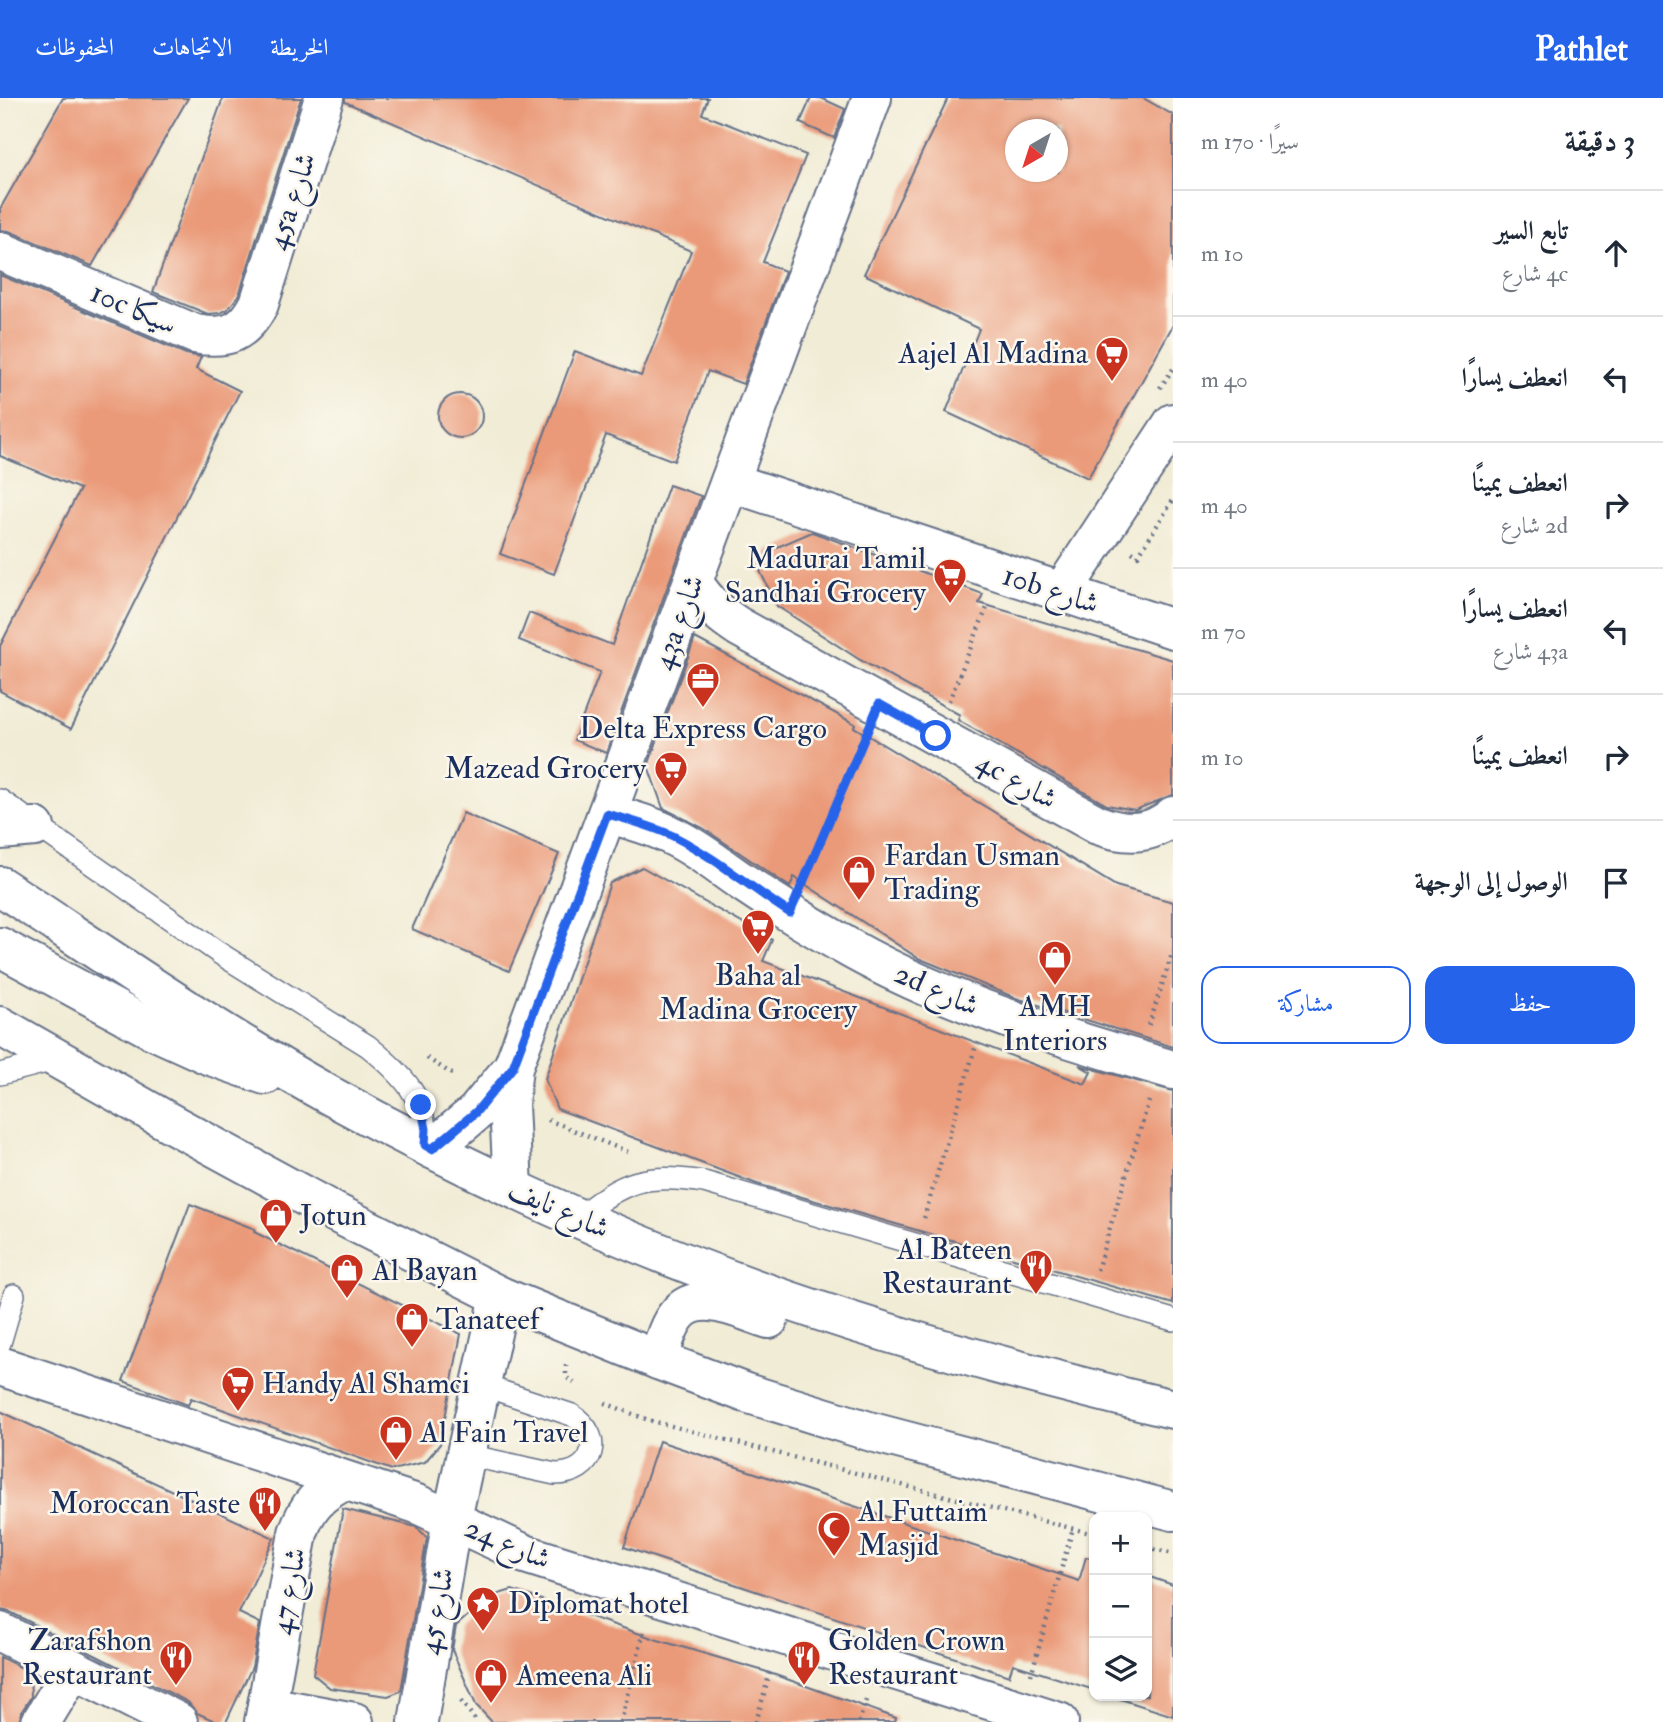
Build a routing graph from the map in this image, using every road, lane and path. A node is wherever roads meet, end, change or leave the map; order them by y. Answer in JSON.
{"nodes":[{"id":1,"x":324,"y":98,"type":"edge"},
{"id":2,"x":872,"y":98,"type":"edge"},
{"id":3,"x":0,"y":251,"type":"edge"},
{"id":4,"x":259,"y":304,"type":"joint"},
{"id":5,"x":1173,"y":369,"type":"edge"},
{"id":6,"x":1165,"y":407,"type":"edge"},
{"id":7,"x":730,"y":482,"type":"junction"},
{"id":8,"x":1001,"y":572,"type":"junction"},
{"id":9,"x":693,"y":582,"type":"junction"},
{"id":10,"x":1062,"y":592,"type":"junction"},
{"id":11,"x":1173,"y":629,"type":"edge"},
{"id":12,"x":879,"y":704,"type":"junction"},
{"id":13,"x":936,"y":736,"type":"junction"},
{"id":14,"x":0,"y":800,"type":"edge"},
{"id":15,"x":607,"y":814,"type":"junction"},
{"id":16,"x":1173,"y":816,"type":"edge"},
{"id":17,"x":18,"y":829,"type":"edge"},
{"id":18,"x":0,"y":886,"type":"edge"},
{"id":19,"x":790,"y":913,"type":"junction"},
{"id":20,"x":0,"y":947,"type":"edge"},
{"id":21,"x":1173,"y":951,"type":"edge"},
{"id":22,"x":986,"y":1011,"type":"junction"},
{"id":23,"x":0,"y":1026,"type":"edge"},
{"id":24,"x":58,"y":1059,"type":"junction"},
{"id":25,"x":1157,"y":1066,"type":"edge"},
{"id":26,"x":513,"y":1067,"type":"junction"},
{"id":27,"x":0,"y":1073,"type":"edge"},
{"id":28,"x":327,"y":1093,"type":"junction"},
{"id":29,"x":428,"y":1147,"type":"junction"},
{"id":30,"x":513,"y":1188,"type":"junction"},
{"id":31,"x":578,"y":1217,"type":"junction"},
{"id":32,"x":916,"y":1245,"type":"junction"},
{"id":33,"x":14,"y":1294,"type":"dead end"},
{"id":34,"x":500,"y":1296,"type":"junction"},
{"id":35,"x":1089,"y":1296,"type":"junction"},
{"id":36,"x":1173,"y":1320,"type":"edge"},
{"id":37,"x":0,"y":1343,"type":"edge"},
{"id":38,"x":927,"y":1344,"type":"junction"},
{"id":39,"x":567,"y":1352,"type":"dead end"},
{"id":40,"x":658,"y":1360,"type":"junction"},
{"id":41,"x":0,"y":1366,"type":"edge"},
{"id":42,"x":576,"y":1384,"type":"dead end"},
{"id":43,"x":482,"y":1385,"type":"junction"},
{"id":44,"x":595,"y":1396,"type":"dead end"},
{"id":45,"x":1173,"y":1409,"type":"edge"},
{"id":46,"x":467,"y":1455,"type":"junction"},
{"id":47,"x":345,"y":1481,"type":"junction"},
{"id":48,"x":1173,"y":1511,"type":"edge"},
{"id":49,"x":452,"y":1519,"type":"junction"},
{"id":50,"x":1073,"y":1528,"type":"junction"},
{"id":51,"x":1089,"y":1533,"type":"edge"},
{"id":52,"x":1152,"y":1548,"type":"edge"},
{"id":53,"x":1173,"y":1554,"type":"edge"},
{"id":54,"x":653,"y":1594,"type":"junction"},
{"id":55,"x":0,"y":1632,"type":"edge"},
{"id":56,"x":782,"y":1634,"type":"junction"},
{"id":57,"x":73,"y":1669,"type":"junction"},
{"id":58,"x":460,"y":1699,"type":"dead end"},
{"id":59,"x":1021,"y":1710,"type":"junction"},
{"id":60,"x":266,"y":1714,"type":"edge"},
{"id":61,"x":41,"y":1722,"type":"edge"},
{"id":62,"x":178,"y":1722,"type":"edge"},
{"id":63,"x":354,"y":1722,"type":"edge"},
{"id":64,"x":418,"y":1722,"type":"edge"},
{"id":65,"x":477,"y":1722,"type":"edge"},
{"id":66,"x":621,"y":1722,"type":"edge"},
{"id":67,"x":756,"y":1722,"type":"edge"},
{"id":68,"x":1059,"y":1722,"type":"edge"}],
"edges":[{"from":1,"to":4,"type":"street","name":"45a شارع"},
{"from":2,"to":7,"type":"street","name":"43a شارع"},
{"from":3,"to":4,"type":"street","name":"10c سيكا"},
{"from":5,"to":6,"type":"path"},
{"from":6,"to":10,"type":"street"},
{"from":7,"to":8,"type":"street","name":"10b شارع"},
{"from":7,"to":9,"type":"street","name":"43a شارع"},
{"from":8,"to":10,"type":"street","name":"10b شارع"},
{"from":8,"to":13,"type":"path"},
{"from":9,"to":12,"type":"street","name":"4c شارع"},
{"from":9,"to":15,"type":"street","name":"43a شارع"},
{"from":10,"to":11,"type":"street","name":"10b شارع"},
{"from":12,"to":13,"type":"street","name":"4c شارع"},
{"from":12,"to":19,"type":"path"},
{"from":13,"to":16,"type":"street","name":"4c شارع"},
{"from":14,"to":17,"type":"lane"},
{"from":15,"to":19,"type":"street","name":"2d شارع"},
{"from":15,"to":26,"type":"street","name":"43a شارع"},
{"from":17,"to":29,"type":"lane"},
{"from":18,"to":28,"type":"street","name":"شارع نايف"},
{"from":19,"to":22,"type":"street","name":"2d شارع"},
{"from":20,"to":28,"type":"street"},
{"from":21,"to":25,"type":"path"},
{"from":22,"to":25,"type":"street","name":"2d شارع"},
{"from":22,"to":32,"type":"path"},
{"from":23,"to":24,"type":"street"},
{"from":24,"to":27,"type":"lane"},
{"from":24,"to":34,"type":"street"},
{"from":25,"to":35,"type":"path"},
{"from":26,"to":29,"type":"street","name":"43a شارع"},
{"from":26,"to":30,"type":"street","name":"43a شارع"},
{"from":28,"to":29,"type":"street","name":"شارع نايف"},
{"from":29,"to":30,"type":"street","name":"شارع نايف"},
{"from":30,"to":31,"type":"street","name":"شارع نايف"},
{"from":31,"to":32,"type":"lane"},
{"from":31,"to":38,"type":"street","name":"شارع نايف"},
{"from":32,"to":35,"type":"lane"},
{"from":33,"to":37,"type":"lane"},
{"from":34,"to":40,"type":"street"},
{"from":34,"to":43,"type":"street","name":"شارع 45"},
{"from":35,"to":36,"type":"lane"},
{"from":38,"to":40,"type":"street"},
{"from":38,"to":45,"type":"street","name":"شارع نايف"},
{"from":39,"to":42,"type":"path"},
{"from":40,"to":48,"type":"street"},
{"from":41,"to":47,"type":"street","name":"شارع 24"},
{"from":43,"to":46,"type":"street","name":"شارع 45"},
{"from":43,"to":46,"type":"lane"},
{"from":44,"to":50,"type":"path"},
{"from":46,"to":49,"type":"street","name":"شارع 45"},
{"from":47,"to":49,"type":"street","name":"شارع 24"},
{"from":47,"to":60,"type":"street","name":"شارع 47"},
{"from":49,"to":54,"type":"street","name":"شارع 24"},
{"from":49,"to":64,"type":"street","name":"شارع 45"},
{"from":50,"to":51,"type":"path"},
{"from":50,"to":59,"type":"path"},
{"from":52,"to":53,"type":"path"},
{"from":54,"to":56,"type":"street","name":"شارع 24"},
{"from":54,"to":66,"type":"path"},
{"from":55,"to":57,"type":"street"},
{"from":56,"to":59,"type":"street","name":"شارع 24"},
{"from":56,"to":67,"type":"path"},
{"from":57,"to":61,"type":"street"},
{"from":57,"to":62,"type":"street"},
{"from":58,"to":65,"type":"path"},
{"from":59,"to":68,"type":"street","name":"شارع 24"},
{"from":60,"to":63,"type":"street"}]}
